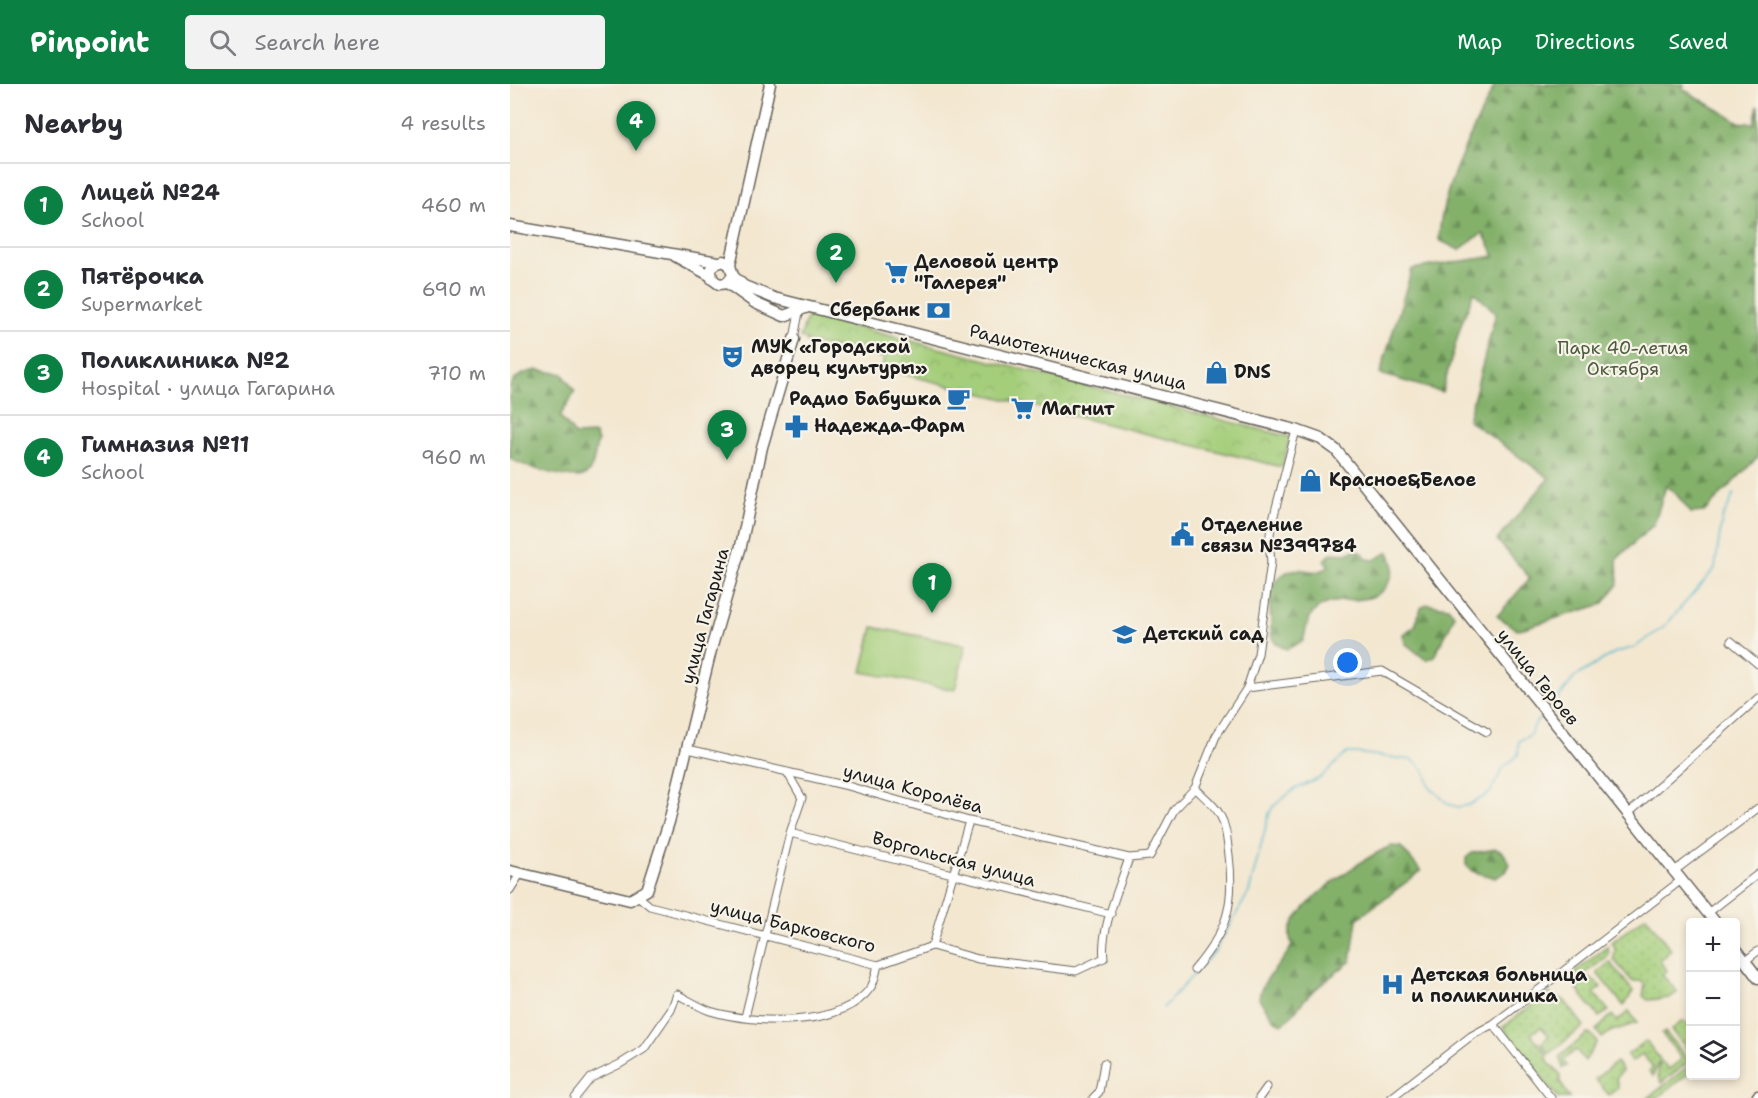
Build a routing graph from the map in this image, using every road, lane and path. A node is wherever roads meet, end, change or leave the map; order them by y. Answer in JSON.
{"nodes":[{"id":1,"x":770,"y":84,"type":"edge"},
{"id":2,"x":510,"y":226,"type":"edge"},
{"id":3,"x":672,"y":255,"type":"junction"},
{"id":4,"x":726,"y":270,"type":"junction"},
{"id":5,"x":711,"y":276,"type":"junction"},
{"id":6,"x":774,"y":298,"type":"junction"},
{"id":7,"x":800,"y":308,"type":"junction"},
{"id":8,"x":784,"y":316,"type":"junction"},
{"id":9,"x":794,"y":339,"type":"junction"},
{"id":10,"x":1296,"y":430,"type":"junction"},
{"id":11,"x":1336,"y":450,"type":"joint"},
{"id":12,"x":1731,"y":641,"type":"dead end"},
{"id":13,"x":1758,"y":664,"type":"edge"},
{"id":14,"x":1247,"y":688,"type":"junction"},
{"id":15,"x":1758,"y":698,"type":"edge"},
{"id":16,"x":1487,"y":732,"type":"dead end"},
{"id":17,"x":688,"y":749,"type":"junction"},
{"id":18,"x":786,"y":772,"type":"junction"},
{"id":19,"x":1195,"y":788,"type":"junction"},
{"id":20,"x":1758,"y":808,"type":"edge"},
{"id":21,"x":1629,"y":813,"type":"junction"},
{"id":22,"x":969,"y":821,"type":"junction"},
{"id":23,"x":790,"y":833,"type":"junction"},
{"id":24,"x":1130,"y":858,"type":"junction"},
{"id":25,"x":515,"y":872,"type":"edge"},
{"id":26,"x":953,"y":872,"type":"junction"},
{"id":27,"x":1758,"y":874,"type":"edge"},
{"id":28,"x":1677,"y":876,"type":"junction"},
{"id":29,"x":510,"y":890,"type":"edge"},
{"id":30,"x":639,"y":897,"type":"junction"},
{"id":31,"x":1111,"y":914,"type":"junction"},
{"id":32,"x":1711,"y":918,"type":"edge"},
{"id":33,"x":764,"y":937,"type":"junction"},
{"id":34,"x":932,"y":946,"type":"junction"},
{"id":35,"x":1758,"y":951,"type":"edge"},
{"id":36,"x":1740,"y":955,"type":"edge"},
{"id":37,"x":1744,"y":961,"type":"junction"},
{"id":38,"x":879,"y":965,"type":"junction"},
{"id":39,"x":1194,"y":970,"type":"dead end"},
{"id":40,"x":1758,"y":978,"type":"edge"},
{"id":41,"x":745,"y":1017,"type":"junction"},
{"id":42,"x":1493,"y":1024,"type":"junction"},
{"id":43,"x":1104,"y":1063,"type":"dead end"},
{"id":44,"x":1267,"y":1087,"type":"dead end"},
{"id":45,"x":575,"y":1098,"type":"edge"},
{"id":46,"x":1093,"y":1098,"type":"edge"},
{"id":47,"x":1259,"y":1098,"type":"edge"},
{"id":48,"x":1391,"y":1098,"type":"edge"},
{"id":49,"x":1551,"y":1098,"type":"edge"}],
"edges":[{"from":1,"to":4,"type":"street"},
{"from":2,"to":3,"type":"street","name":"Радиотехническая улица"},
{"from":3,"to":4,"type":"street","name":"Радиотехническая улица"},
{"from":3,"to":5,"type":"street","name":"Радиотехническая улица"},
{"from":4,"to":5,"type":"street"},
{"from":4,"to":5,"type":"street","name":"Радиотехническая улица"},
{"from":4,"to":6,"type":"street","name":"Радиотехническая улица"},
{"from":4,"to":8,"type":"street","name":"Радиотехническая улица"},
{"from":6,"to":7,"type":"street","name":"Радиотехническая улица"},
{"from":6,"to":8,"type":"street"},
{"from":7,"to":8,"type":"street"},
{"from":7,"to":9,"type":"street","name":"улица Гагарина"},
{"from":7,"to":10,"type":"street","name":"Радиотехническая улица"},
{"from":8,"to":9,"type":"street"},
{"from":9,"to":17,"type":"street","name":"улица Гагарина"},
{"from":10,"to":11,"type":"street","name":"Радиотехническая улица"},
{"from":10,"to":14,"type":"street"},
{"from":11,"to":21,"type":"street","name":"улица Героев"},
{"from":12,"to":13,"type":"street"},
{"from":14,"to":16,"type":"street"},
{"from":14,"to":19,"type":"street"},
{"from":15,"to":21,"type":"street"},
{"from":17,"to":18,"type":"street","name":"улица Королёва"},
{"from":17,"to":30,"type":"street","name":"улица Гагарина"},
{"from":18,"to":22,"type":"street","name":"улица Королёва"},
{"from":18,"to":23,"type":"street"},
{"from":19,"to":24,"type":"street"},
{"from":19,"to":39,"type":"street"},
{"from":20,"to":28,"type":"street"},
{"from":21,"to":28,"type":"street","name":"улица Героев"},
{"from":22,"to":24,"type":"street","name":"улица Королёва"},
{"from":22,"to":26,"type":"street"},
{"from":23,"to":26,"type":"street","name":"Воргольская улица"},
{"from":23,"to":33,"type":"street"},
{"from":24,"to":31,"type":"street"},
{"from":25,"to":29,"type":"street"},
{"from":25,"to":30,"type":"street","name":"улица Барковского"},
{"from":26,"to":31,"type":"street","name":"Воргольская улица"},
{"from":26,"to":34,"type":"street"},
{"from":27,"to":32,"type":"street"},
{"from":28,"to":32,"type":"street","name":"улица Героев"},
{"from":28,"to":42,"type":"street"},
{"from":30,"to":33,"type":"street","name":"улица Барковского"},
{"from":31,"to":34,"type":"street"},
{"from":33,"to":38,"type":"street","name":"улица Барковского"},
{"from":33,"to":41,"type":"street"},
{"from":34,"to":38,"type":"street","name":"улица Барковского"},
{"from":35,"to":37,"type":"street"},
{"from":36,"to":37,"type":"street"},
{"from":37,"to":40,"type":"street"},
{"from":38,"to":41,"type":"street"},
{"from":41,"to":45,"type":"street"},
{"from":42,"to":48,"type":"street"},
{"from":42,"to":49,"type":"street"},
{"from":43,"to":46,"type":"street"},
{"from":44,"to":47,"type":"street"}]}
